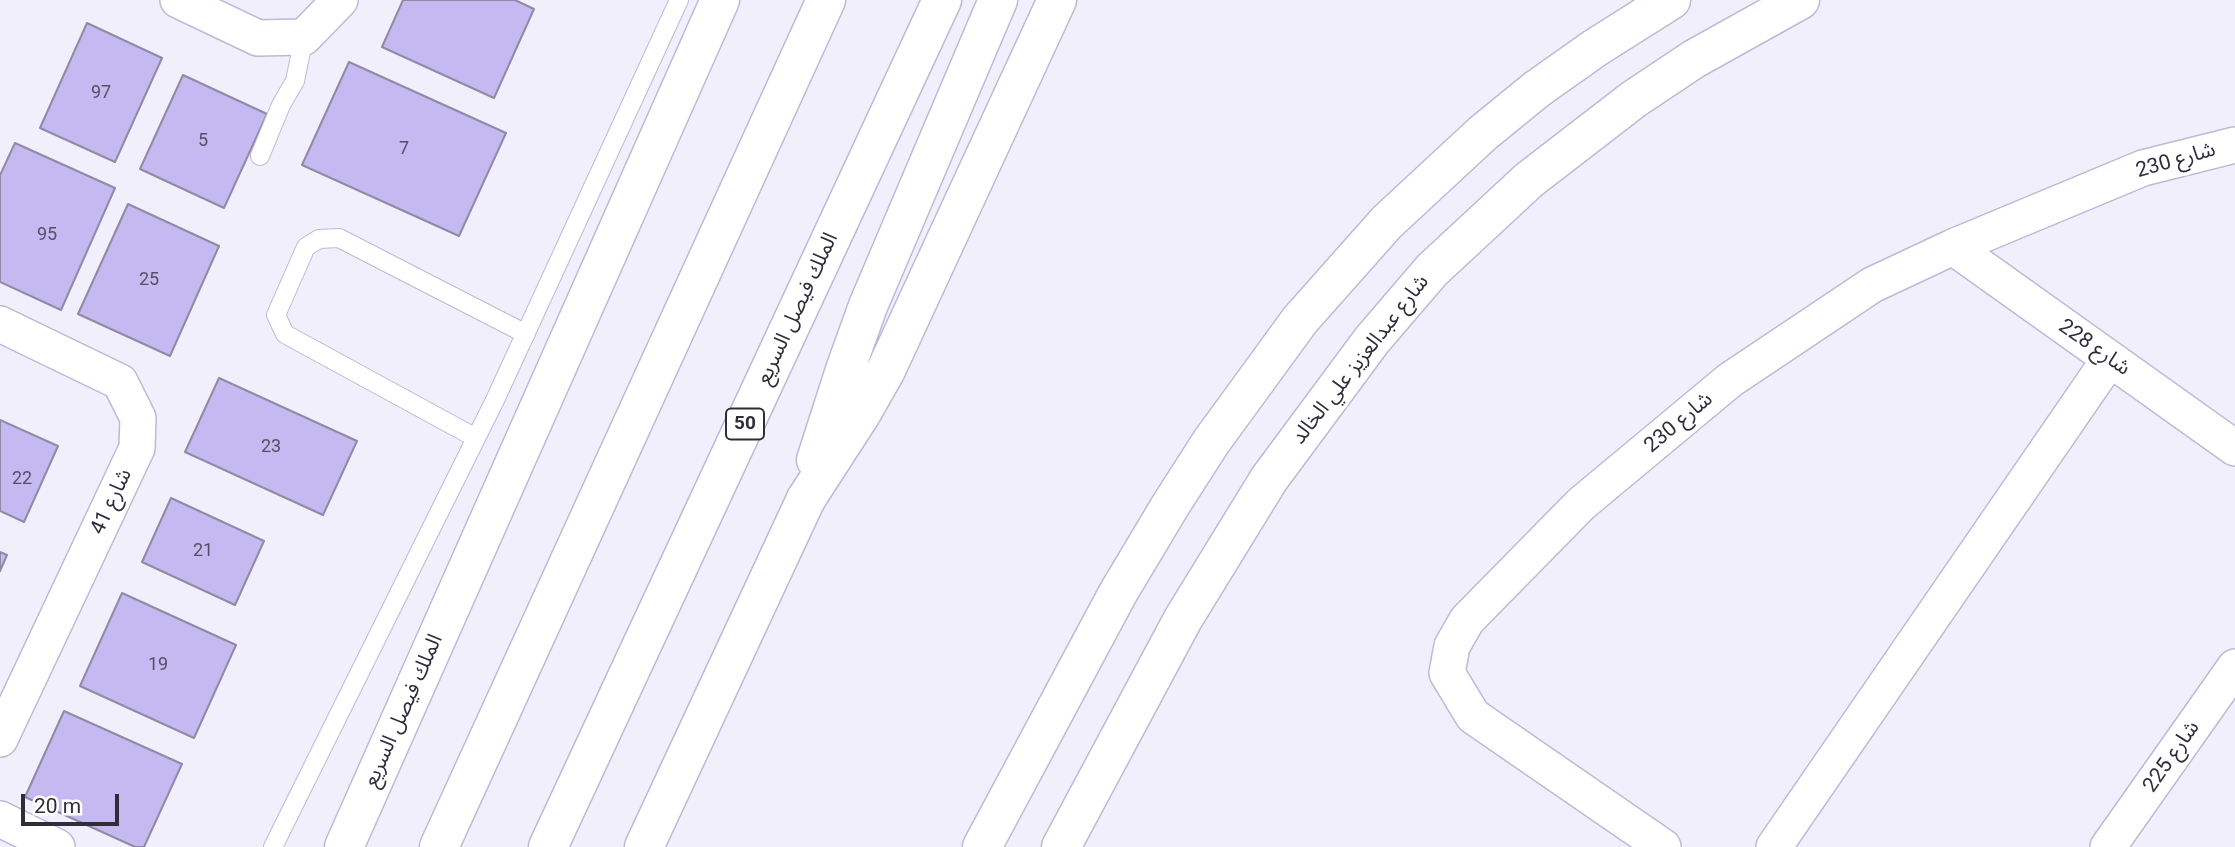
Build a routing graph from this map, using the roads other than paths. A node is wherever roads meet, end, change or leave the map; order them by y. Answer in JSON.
{"nodes":[{"id":1,"x":178,"y":0,"type":"edge"},
{"id":2,"x":340,"y":0,"type":"edge"},
{"id":3,"x":678,"y":0,"type":"edge"},
{"id":4,"x":720,"y":0,"type":"edge"},
{"id":5,"x":826,"y":0,"type":"edge"},
{"id":6,"x":942,"y":0,"type":"edge"},
{"id":7,"x":998,"y":0,"type":"edge"},
{"id":8,"x":1057,"y":0,"type":"edge"},
{"id":9,"x":1671,"y":0,"type":"edge"},
{"id":10,"x":1800,"y":0,"type":"edge"},
{"id":11,"x":304,"y":37,"type":"junction"},
{"id":12,"x":2235,"y":145,"type":"edge"},
{"id":13,"x":260,"y":156,"type":"dead end"},
{"id":14,"x":1953,"y":247,"type":"junction"},
{"id":15,"x":0,"y":324,"type":"edge"},
{"id":16,"x":526,"y":334,"type":"junction"},
{"id":17,"x":2109,"y":360,"type":"junction"},
{"id":18,"x":476,"y":438,"type":"junction"},
{"id":19,"x":2235,"y":448,"type":"edge"},
{"id":20,"x":806,"y":499,"type":"junction"},
{"id":21,"x":2235,"y":667,"type":"edge"},
{"id":22,"x":0,"y":739,"type":"edge"},
{"id":23,"x":0,"y":819,"type":"edge"},
{"id":24,"x":58,"y":847,"type":"edge"},
{"id":25,"x":273,"y":847,"type":"edge"},
{"id":26,"x":344,"y":847,"type":"edge"},
{"id":27,"x":439,"y":847,"type":"edge"},
{"id":28,"x":548,"y":847,"type":"edge"},
{"id":29,"x":644,"y":847,"type":"edge"},
{"id":30,"x":982,"y":847,"type":"edge"},
{"id":31,"x":1061,"y":847,"type":"edge"},
{"id":32,"x":1663,"y":847,"type":"edge"},
{"id":33,"x":1774,"y":847,"type":"edge"},
{"id":34,"x":2108,"y":847,"type":"edge"}],
"edges":[{"from":1,"to":11,"type":"street"},
{"from":2,"to":11,"type":"street"},
{"from":3,"to":16,"type":"lane"},
{"from":4,"to":26,"type":"main road","name":"الملك فيصل السريع"},
{"from":5,"to":27,"type":"main road"},
{"from":6,"to":28,"type":"main road","name":"الملك فيصل السريع","number":"50"},
{"from":7,"to":20,"type":"main road"},
{"from":8,"to":20,"type":"main road"},
{"from":9,"to":30,"type":"main road"},
{"from":10,"to":31,"type":"main road","name":"شارع عبدالعزيز علي الخالد"},
{"from":11,"to":13,"type":"lane"},
{"from":12,"to":14,"type":"street","name":"شارع 230"},
{"from":14,"to":17,"type":"street","name":"شارع 228"},
{"from":14,"to":32,"type":"street","name":"شارع 230"},
{"from":15,"to":22,"type":"street","name":"شارع 41"},
{"from":16,"to":18,"type":"lane"},
{"from":16,"to":18,"type":"lane"},
{"from":17,"to":19,"type":"street","name":"شارع 228"},
{"from":17,"to":33,"type":"street"},
{"from":18,"to":25,"type":"lane"},
{"from":20,"to":29,"type":"main road"},
{"from":21,"to":34,"type":"street","name":"شارع 225"},
{"from":23,"to":24,"type":"street"}]}
